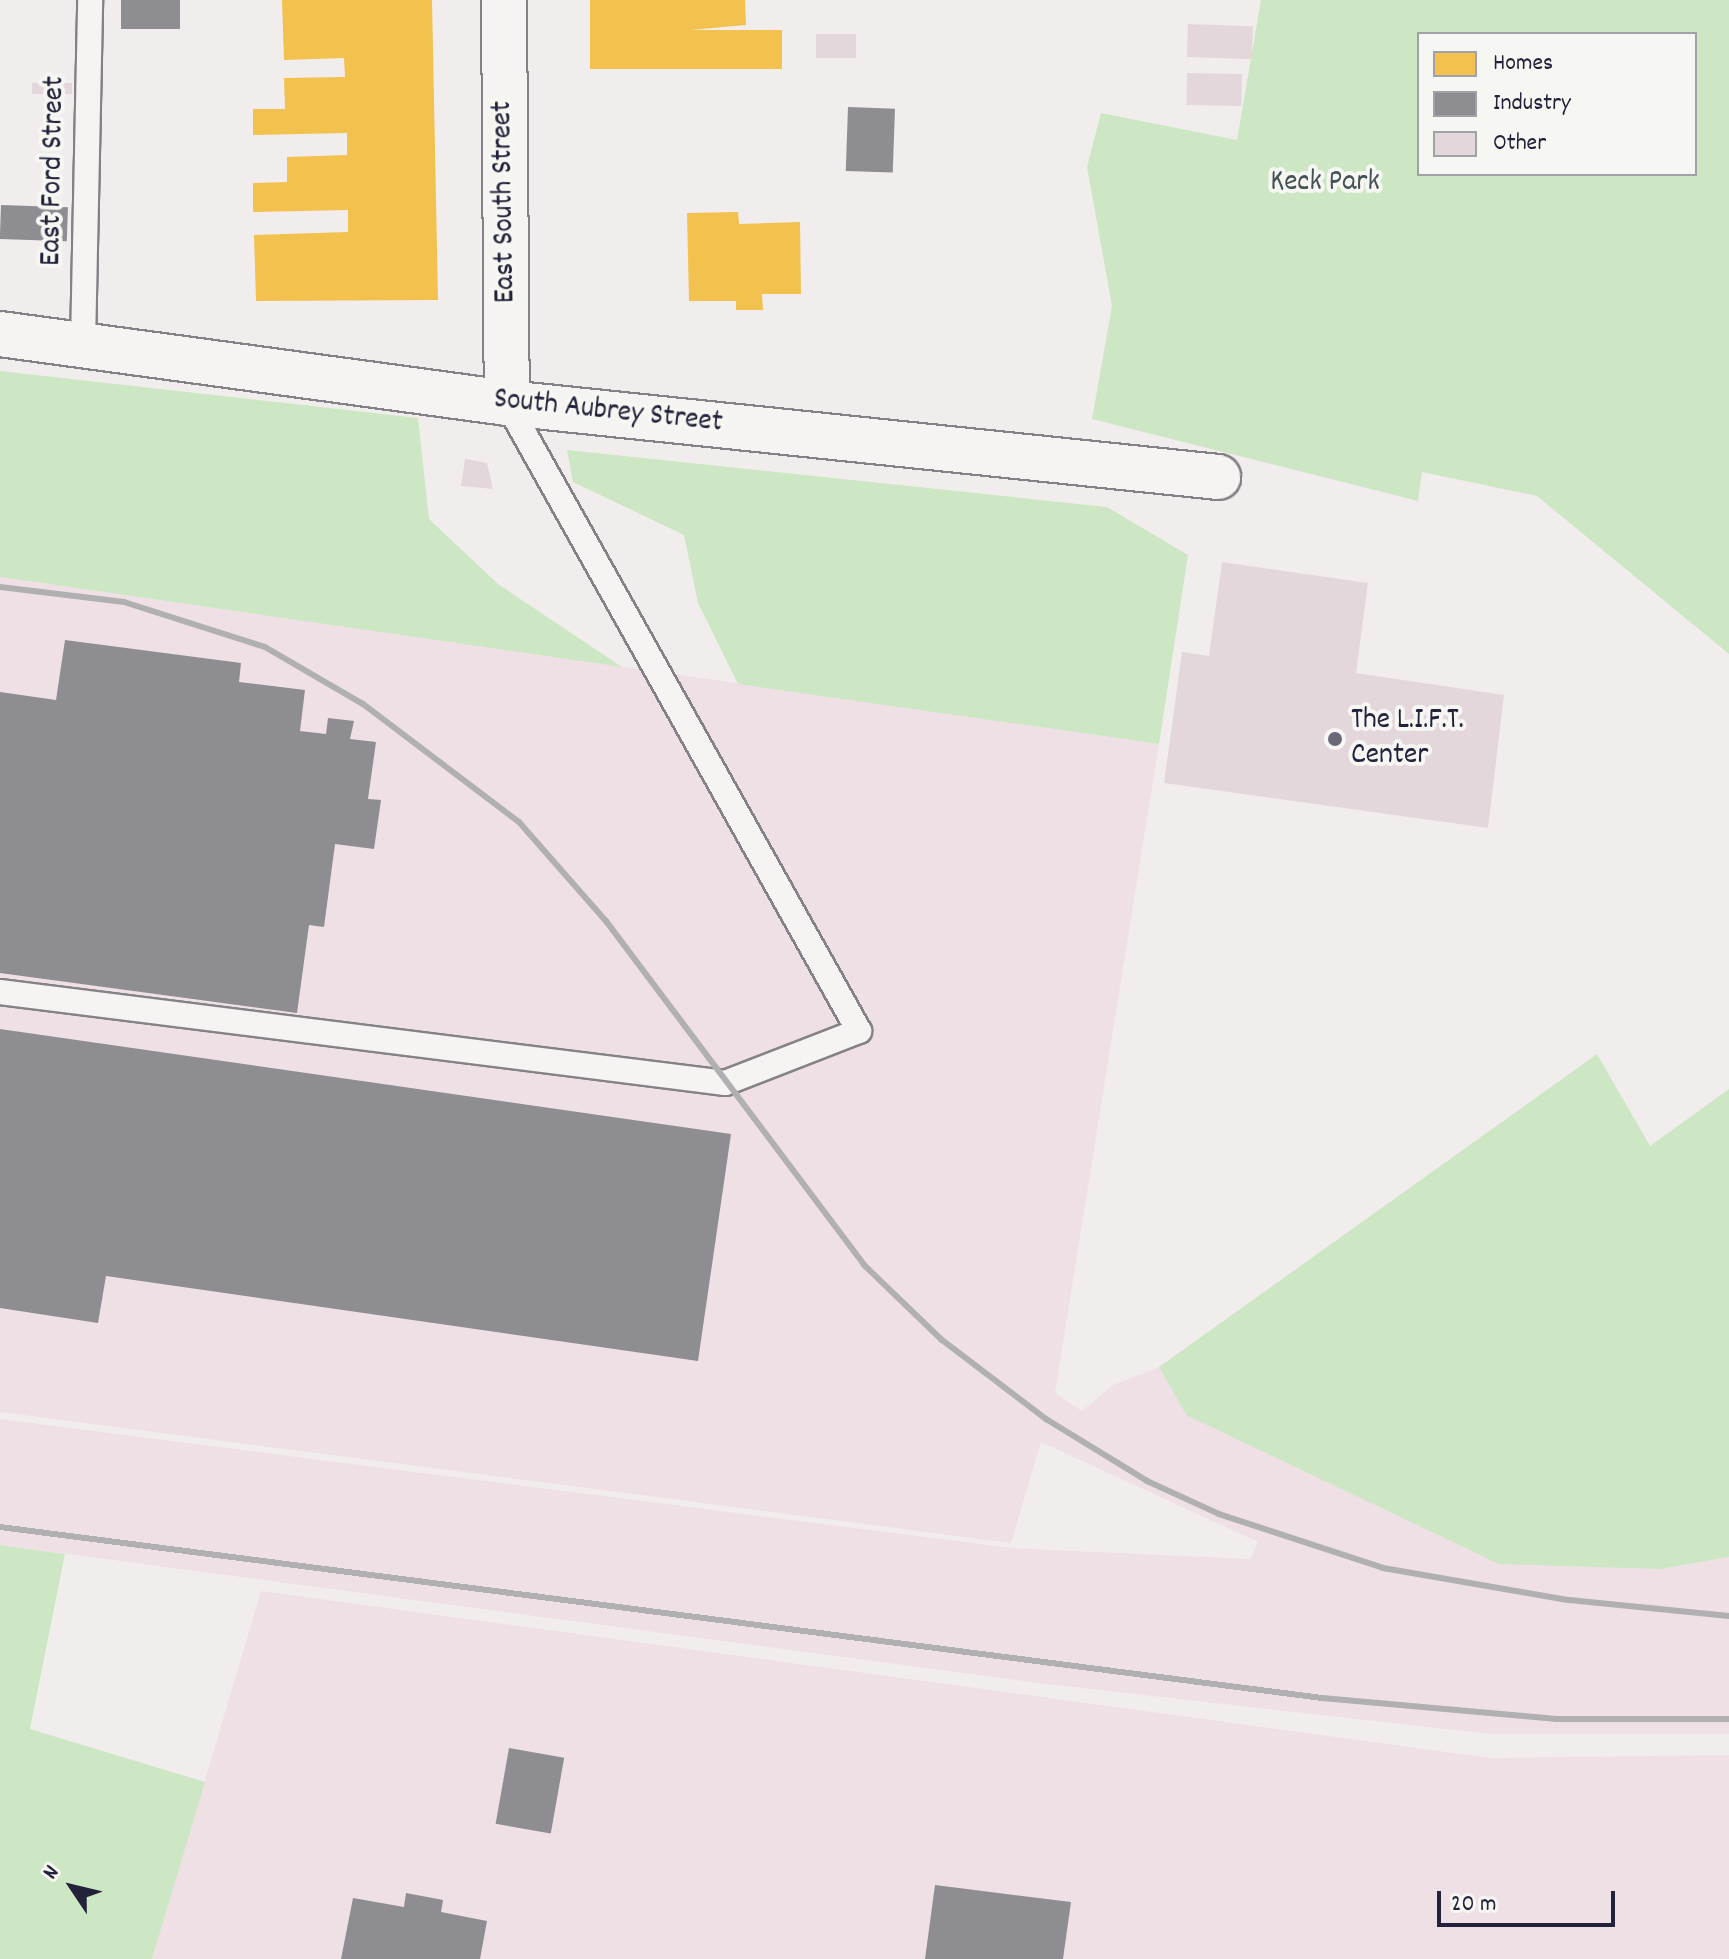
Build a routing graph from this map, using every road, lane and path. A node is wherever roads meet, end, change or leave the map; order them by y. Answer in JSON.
{"nodes":[{"id":1,"x":90,"y":0,"type":"edge"},
{"id":2,"x":504,"y":0,"type":"edge"},
{"id":3,"x":0,"y":334,"type":"edge"},
{"id":4,"x":83,"y":344,"type":"junction"},
{"id":5,"x":507,"y":403,"type":"junction"},
{"id":6,"x":1218,"y":477,"type":"dead end"},
{"id":7,"x":0,"y":992,"type":"edge"}],
"edges":[{"from":1,"to":4,"type":"lane","name":"East Ford Street"},
{"from":2,"to":5,"type":"street","name":"East South Street"},
{"from":3,"to":4,"type":"street","name":"South Aubrey Street"},
{"from":4,"to":5,"type":"street","name":"South Aubrey Street"},
{"from":5,"to":6,"type":"street","name":"South Aubrey Street"},
{"from":5,"to":7,"type":"lane"}]}
